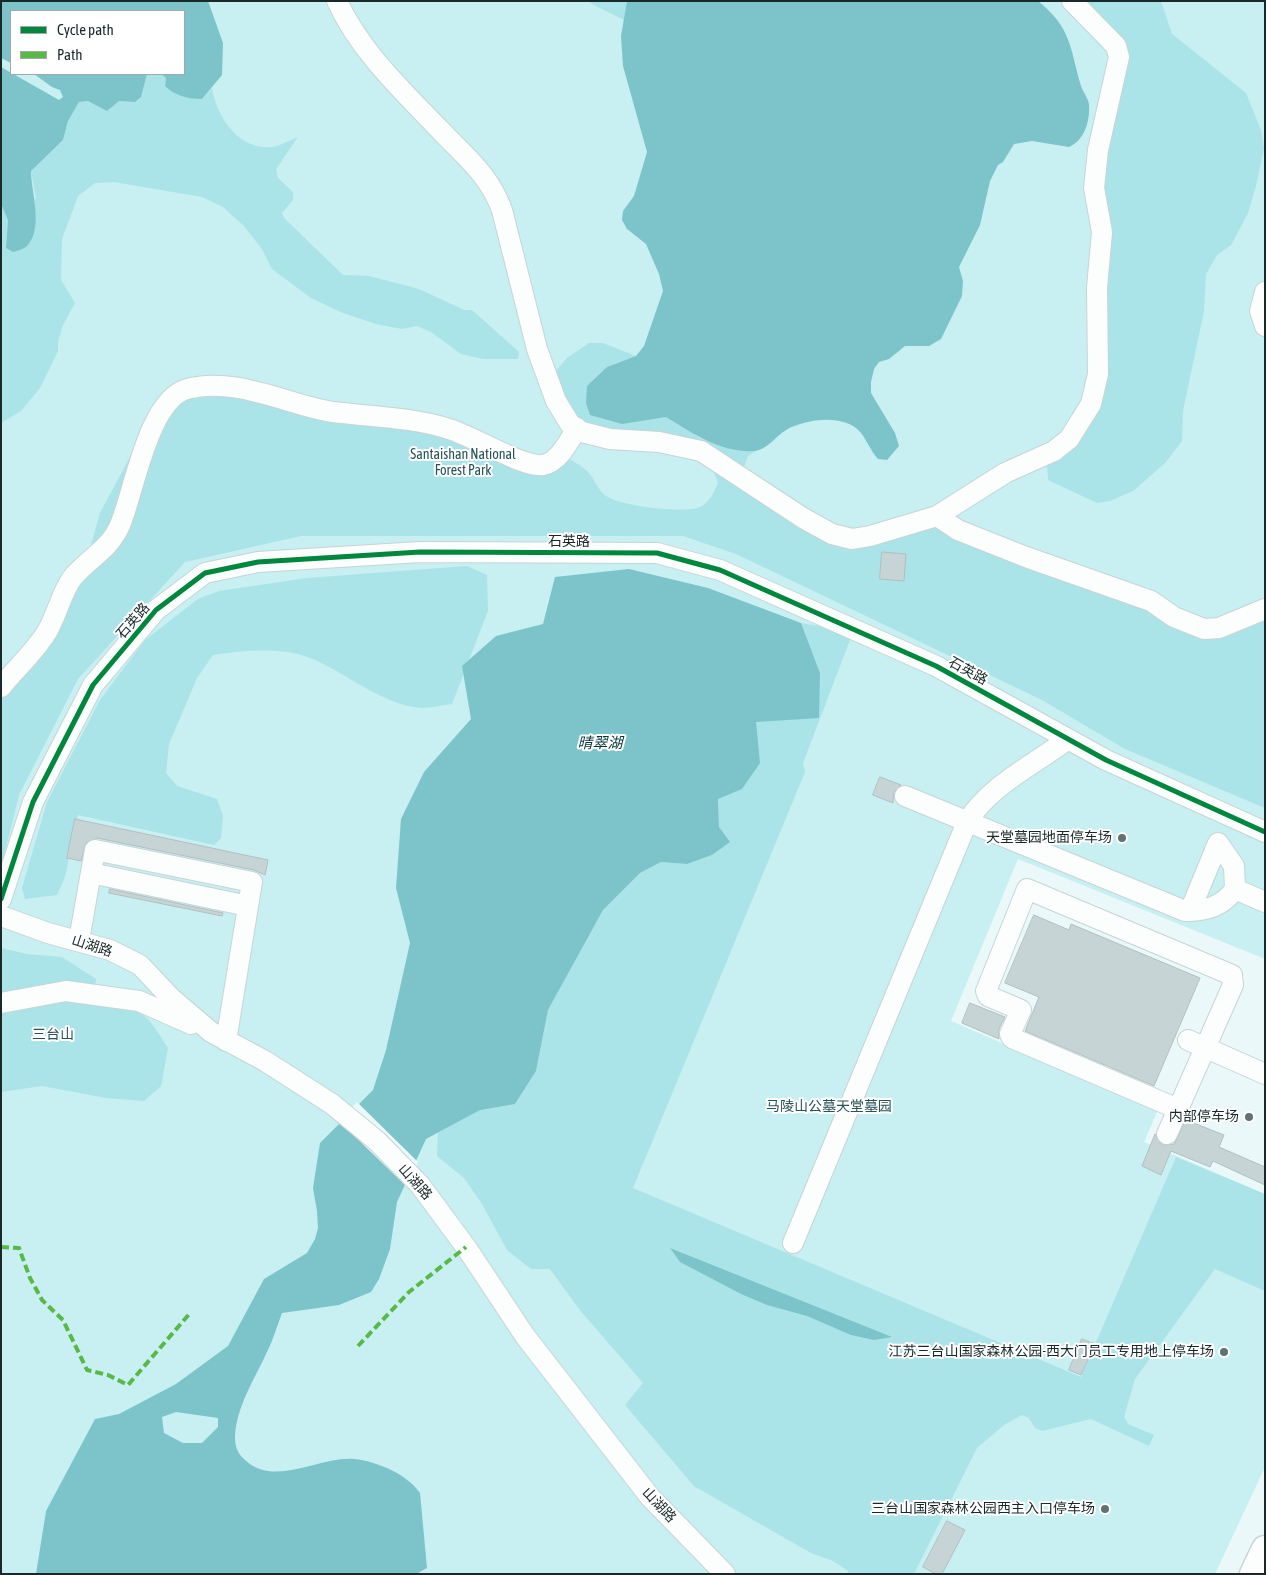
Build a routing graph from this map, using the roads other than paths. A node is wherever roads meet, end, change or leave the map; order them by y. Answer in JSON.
{"nodes":[{"id":1,"x":337,"y":1,"type":"edge"},
{"id":2,"x":1072,"y":1,"type":"edge"},
{"id":3,"x":1265,"y":292,"type":"edge"},
{"id":4,"x":1265,"y":326,"type":"edge"},
{"id":5,"x":577,"y":428,"type":"junction"},
{"id":6,"x":937,"y":516,"type":"junction"},
{"id":7,"x":1265,"y":609,"type":"edge"},
{"id":8,"x":1,"y":687,"type":"edge"},
{"id":9,"x":1068,"y":739,"type":"junction"},
{"id":10,"x":905,"y":796,"type":"dead end"},
{"id":11,"x":967,"y":822,"type":"junction"},
{"id":12,"x":1265,"y":832,"type":"edge"},
{"id":13,"x":1235,"y":889,"type":"junction"},
{"id":14,"x":1,"y":899,"type":"edge"},
{"id":15,"x":1265,"y":902,"type":"edge"},
{"id":16,"x":1190,"y":911,"type":"junction"},
{"id":17,"x":1,"y":916,"type":"edge"},
{"id":18,"x":79,"y":940,"type":"junction"},
{"id":19,"x":1,"y":1003,"type":"edge"},
{"id":20,"x":218,"y":1037,"type":"junction"},
{"id":21,"x":1197,"y":1044,"type":"junction"},
{"id":22,"x":1265,"y":1074,"type":"edge"},
{"id":23,"x":1178,"y":1110,"type":"junction"},
{"id":24,"x":1167,"y":1134,"type":"dead end"},
{"id":25,"x":794,"y":1243,"type":"dead end"},
{"id":26,"x":1265,"y":1549,"type":"edge"},
{"id":27,"x":725,"y":1574,"type":"edge"},
{"id":28,"x":1253,"y":1574,"type":"edge"}],
"edges":[{"from":1,"to":5,"type":"street"},
{"from":2,"to":6,"type":"street"},
{"from":3,"to":4,"type":"street"},
{"from":5,"to":6,"type":"street"},
{"from":5,"to":8,"type":"street"},
{"from":6,"to":7,"type":"street"},
{"from":9,"to":11,"type":"street"},
{"from":9,"to":12,"type":"street","name":"石英路"},
{"from":9,"to":14,"type":"street","name":"石英路"},
{"from":10,"to":11,"type":"street"},
{"from":11,"to":16,"type":"street"},
{"from":11,"to":25,"type":"street"},
{"from":13,"to":15,"type":"street"},
{"from":13,"to":16,"type":"street"},
{"from":13,"to":16,"type":"street"},
{"from":17,"to":18,"type":"street","name":"山湖路"},
{"from":18,"to":20,"type":"street","name":"山湖路"},
{"from":18,"to":20,"type":"street"},
{"from":19,"to":20,"type":"street"},
{"from":20,"to":27,"type":"street","name":"山湖路"},
{"from":21,"to":22,"type":"street"},
{"from":21,"to":23,"type":"street"},
{"from":21,"to":23,"type":"street"},
{"from":23,"to":24,"type":"street"},
{"from":26,"to":28,"type":"main road"}]}
